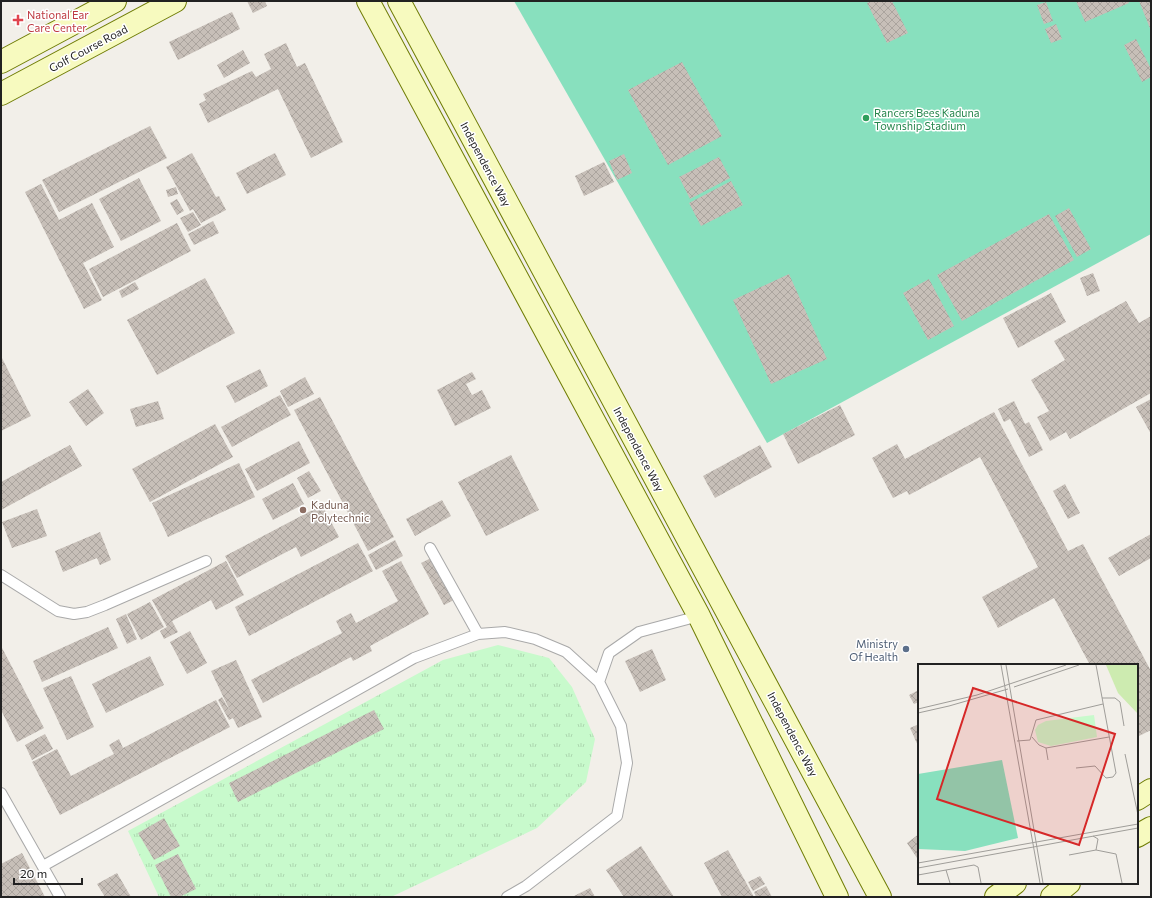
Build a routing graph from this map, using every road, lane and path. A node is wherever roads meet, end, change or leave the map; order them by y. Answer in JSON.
{"nodes":[{"id":1,"x":115,"y":1,"type":"edge"},
{"id":2,"x":175,"y":1,"type":"edge"},
{"id":3,"x":368,"y":1,"type":"edge"},
{"id":4,"x":398,"y":1,"type":"edge"},
{"id":5,"x":1,"y":62,"type":"edge"},
{"id":6,"x":1,"y":94,"type":"edge"},
{"id":7,"x":430,"y":548,"type":"dead end"},
{"id":8,"x":206,"y":561,"type":"dead end"},
{"id":9,"x":1,"y":575,"type":"edge"},
{"id":10,"x":699,"y":616,"type":"junction"},
{"id":11,"x":478,"y":634,"type":"junction"},
{"id":12,"x":599,"y":682,"type":"junction"},
{"id":13,"x":1151,"y":790,"type":"edge"},
{"id":14,"x":1,"y":793,"type":"edge"},
{"id":15,"x":1138,"y":799,"type":"edge"},
{"id":16,"x":1151,"y":828,"type":"edge"},
{"id":17,"x":1138,"y":835,"type":"edge"},
{"id":18,"x":43,"y":866,"type":"junction"},
{"id":19,"x":1014,"y":884,"type":"edge"},
{"id":20,"x":1069,"y":884,"type":"edge"},
{"id":21,"x":60,"y":897,"type":"edge"},
{"id":22,"x":507,"y":897,"type":"edge"},
{"id":23,"x":837,"y":897,"type":"edge"},
{"id":24,"x":880,"y":897,"type":"edge"},
{"id":25,"x":996,"y":897,"type":"edge"},
{"id":26,"x":1052,"y":897,"type":"edge"}],
"edges":[{"from":1,"to":5,"type":"main road"},
{"from":2,"to":6,"type":"main road","name":"Golf Course Road"},
{"from":3,"to":10,"type":"main road"},
{"from":4,"to":24,"type":"main road","name":"Independence Way"},
{"from":7,"to":11,"type":"lane"},
{"from":8,"to":9,"type":"lane"},
{"from":10,"to":12,"type":"lane"},
{"from":10,"to":23,"type":"main road"},
{"from":11,"to":12,"type":"lane"},
{"from":11,"to":18,"type":"lane"},
{"from":12,"to":22,"type":"lane"},
{"from":13,"to":15,"type":"main road"},
{"from":14,"to":18,"type":"lane"},
{"from":16,"to":17,"type":"main road"},
{"from":18,"to":21,"type":"lane"},
{"from":19,"to":25,"type":"main road"},
{"from":20,"to":26,"type":"main road"}]}
